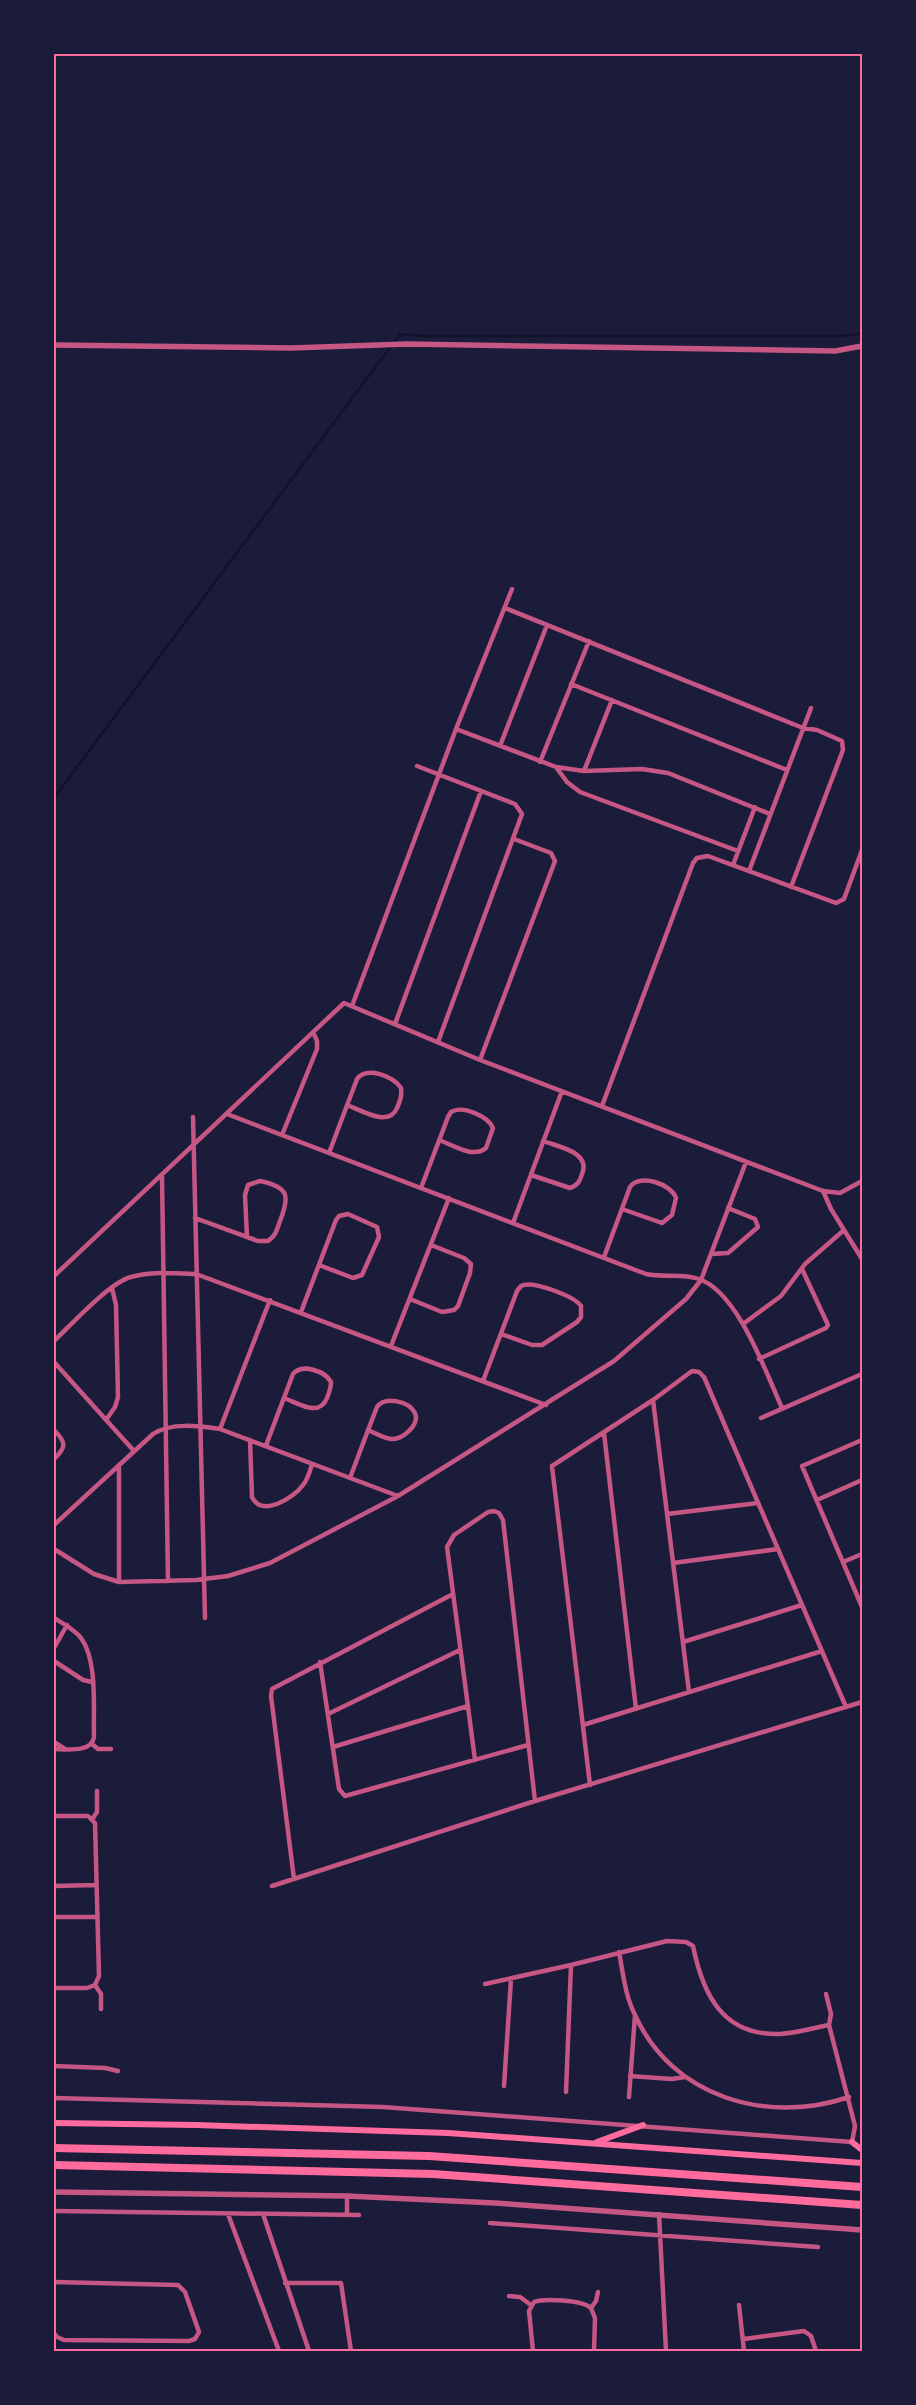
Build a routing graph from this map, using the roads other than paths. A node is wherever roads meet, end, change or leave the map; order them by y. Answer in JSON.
{"nodes":[{"id":1,"x":54,"y":345,"type":"edge"},
{"id":2,"x":862,"y":346,"type":"edge"},
{"id":3,"x":512,"y":589,"type":"dead end"},
{"id":4,"x":505,"y":608,"type":"junction"},
{"id":5,"x":547,"y":625,"type":"junction"},
{"id":6,"x":589,"y":641,"type":"junction"},
{"id":7,"x":572,"y":684,"type":"junction"},
{"id":8,"x":612,"y":700,"type":"junction"},
{"id":9,"x":810,"y":708,"type":"dead end"},
{"id":10,"x":803,"y":728,"type":"junction"},
{"id":11,"x":456,"y":729,"type":"junction"},
{"id":12,"x":500,"y":746,"type":"junction"},
{"id":13,"x":540,"y":762,"type":"junction"},
{"id":14,"x":417,"y":766,"type":"dead end"},
{"id":15,"x":556,"y":767,"type":"junction"},
{"id":16,"x":787,"y":770,"type":"junction"},
{"id":17,"x":584,"y":771,"type":"junction"},
{"id":18,"x":439,"y":775,"type":"junction"},
{"id":19,"x":482,"y":791,"type":"junction"},
{"id":20,"x":755,"y":808,"type":"junction"},
{"id":21,"x":770,"y":814,"type":"junction"},
{"id":22,"x":514,"y":839,"type":"junction"},
{"id":23,"x":862,"y":850,"type":"edge"},
{"id":24,"x":738,"y":851,"type":"junction"},
{"id":25,"x":733,"y":865,"type":"junction"},
{"id":26,"x":750,"y":871,"type":"junction"},
{"id":27,"x":791,"y":887,"type":"junction"},
{"id":28,"x":352,"y":1006,"type":"junction"},
{"id":29,"x":395,"y":1024,"type":"junction"},
{"id":30,"x":313,"y":1032,"type":"junction"},
{"id":31,"x":438,"y":1042,"type":"junction"},
{"id":32,"x":480,"y":1060,"type":"junction"},
{"id":33,"x":562,"y":1091,"type":"junction"},
{"id":34,"x":347,"y":1105,"type":"junction"},
{"id":35,"x":602,"y":1106,"type":"junction"},
{"id":36,"x":227,"y":1114,"type":"junction"},
{"id":37,"x":193,"y":1116,"type":"dead end"},
{"id":38,"x":282,"y":1135,"type":"junction"},
{"id":39,"x":439,"y":1140,"type":"junction"},
{"id":40,"x":544,"y":1141,"type":"junction"},
{"id":41,"x":193,"y":1146,"type":"junction"},
{"id":42,"x":329,"y":1152,"type":"junction"},
{"id":43,"x":746,"y":1162,"type":"junction"},
{"id":44,"x":531,"y":1175,"type":"junction"},
{"id":45,"x":162,"y":1176,"type":"junction"},
{"id":46,"x":862,"y":1181,"type":"edge"},
{"id":47,"x":421,"y":1188,"type":"junction"},
{"id":48,"x":823,"y":1191,"type":"junction"},
{"id":49,"x":449,"y":1198,"type":"junction"},
{"id":50,"x":728,"y":1208,"type":"junction"},
{"id":51,"x":622,"y":1209,"type":"junction"},
{"id":52,"x":195,"y":1218,"type":"junction"},
{"id":53,"x":513,"y":1223,"type":"junction"},
{"id":54,"x":844,"y":1230,"type":"junction"},
{"id":55,"x":247,"y":1237,"type":"junction"},
{"id":56,"x":431,"y":1245,"type":"junction"},
{"id":57,"x":711,"y":1254,"type":"junction"},
{"id":58,"x":604,"y":1257,"type":"junction"},
{"id":59,"x":862,"y":1259,"type":"edge"},
{"id":60,"x":319,"y":1265,"type":"junction"},
{"id":61,"x":802,"y":1269,"type":"junction"},
{"id":62,"x":163,"y":1273,"type":"junction"},
{"id":63,"x":196,"y":1274,"type":"junction"},
{"id":64,"x":54,"y":1276,"type":"edge"},
{"id":65,"x":701,"y":1280,"type":"junction"},
{"id":66,"x":112,"y":1288,"type":"junction"},
{"id":67,"x":410,"y":1299,"type":"junction"},
{"id":68,"x":270,"y":1300,"type":"junction"},
{"id":69,"x":301,"y":1312,"type":"junction"},
{"id":70,"x":742,"y":1324,"type":"junction"},
{"id":71,"x":501,"y":1334,"type":"junction"},
{"id":72,"x":54,"y":1341,"type":"edge"},
{"id":73,"x":391,"y":1346,"type":"junction"},
{"id":74,"x":759,"y":1359,"type":"junction"},
{"id":75,"x":54,"y":1362,"type":"edge"},
{"id":76,"x":862,"y":1374,"type":"edge"},
{"id":77,"x":483,"y":1381,"type":"junction"},
{"id":78,"x":284,"y":1398,"type":"junction"},
{"id":79,"x":653,"y":1400,"type":"junction"},
{"id":80,"x":546,"y":1405,"type":"junction"},
{"id":81,"x":782,"y":1408,"type":"junction"},
{"id":82,"x":761,"y":1418,"type":"dead end"},
{"id":83,"x":106,"y":1420,"type":"junction"},
{"id":84,"x":200,"y":1426,"type":"junction"},
{"id":85,"x":165,"y":1428,"type":"junction"},
{"id":86,"x":220,"y":1429,"type":"junction"},
{"id":87,"x":54,"y":1430,"type":"edge"},
{"id":88,"x":368,"y":1430,"type":"junction"},
{"id":89,"x":604,"y":1433,"type":"junction"},
{"id":90,"x":250,"y":1440,"type":"junction"},
{"id":91,"x":862,"y":1440,"type":"edge"},
{"id":92,"x":266,"y":1446,"type":"junction"},
{"id":93,"x":134,"y":1451,"type":"junction"},
{"id":94,"x":54,"y":1459,"type":"edge"},
{"id":95,"x":312,"y":1464,"type":"junction"},
{"id":96,"x":119,"y":1465,"type":"junction"},
{"id":97,"x":350,"y":1478,"type":"junction"},
{"id":98,"x":862,"y":1480,"type":"edge"},
{"id":99,"x":398,"y":1496,"type":"junction"},
{"id":100,"x":817,"y":1500,"type":"junction"},
{"id":101,"x":758,"y":1503,"type":"junction"},
{"id":102,"x":667,"y":1514,"type":"junction"},
{"id":103,"x":54,"y":1525,"type":"edge"},
{"id":104,"x":54,"y":1549,"type":"edge"},
{"id":105,"x":778,"y":1549,"type":"junction"},
{"id":106,"x":862,"y":1554,"type":"edge"},
{"id":107,"x":843,"y":1562,"type":"junction"},
{"id":108,"x":673,"y":1563,"type":"junction"},
{"id":109,"x":203,"y":1579,"type":"junction"},
{"id":110,"x":168,"y":1581,"type":"junction"},
{"id":111,"x":119,"y":1582,"type":"junction"},
{"id":112,"x":453,"y":1594,"type":"junction"},
{"id":113,"x":802,"y":1605,"type":"junction"},
{"id":114,"x":862,"y":1607,"type":"edge"},
{"id":115,"x":54,"y":1618,"type":"edge"},
{"id":116,"x":205,"y":1618,"type":"dead end"},
{"id":117,"x":67,"y":1626,"type":"junction"},
{"id":118,"x":683,"y":1642,"type":"junction"},
{"id":119,"x":54,"y":1648,"type":"edge"},
{"id":120,"x":460,"y":1650,"type":"junction"},
{"id":121,"x":822,"y":1651,"type":"junction"},
{"id":122,"x":54,"y":1661,"type":"edge"},
{"id":123,"x":320,"y":1662,"type":"junction"},
{"id":124,"x":92,"y":1682,"type":"junction"},
{"id":125,"x":689,"y":1692,"type":"junction"},
{"id":126,"x":862,"y":1702,"type":"edge"},
{"id":127,"x":468,"y":1706,"type":"junction"},
{"id":128,"x":846,"y":1707,"type":"junction"},
{"id":129,"x":636,"y":1709,"type":"junction"},
{"id":130,"x":328,"y":1714,"type":"junction"},
{"id":131,"x":582,"y":1725,"type":"junction"},
{"id":132,"x":54,"y":1742,"type":"edge"},
{"id":133,"x":92,"y":1744,"type":"junction"},
{"id":134,"x":528,"y":1745,"type":"junction"},
{"id":135,"x":333,"y":1747,"type":"junction"},
{"id":136,"x":54,"y":1749,"type":"edge"},
{"id":137,"x":66,"y":1749,"type":"junction"},
{"id":138,"x":111,"y":1749,"type":"dead end"},
{"id":139,"x":475,"y":1760,"type":"junction"},
{"id":140,"x":590,"y":1785,"type":"junction"},
{"id":141,"x":97,"y":1791,"type":"dead end"},
{"id":142,"x":535,"y":1802,"type":"junction"},
{"id":143,"x":54,"y":1816,"type":"edge"},
{"id":144,"x":93,"y":1818,"type":"junction"},
{"id":145,"x":294,"y":1878,"type":"junction"},
{"id":146,"x":54,"y":1886,"type":"edge"},
{"id":147,"x":96,"y":1886,"type":"junction"},
{"id":148,"x":272,"y":1886,"type":"dead end"},
{"id":149,"x":97,"y":1916,"type":"junction"},
{"id":150,"x":54,"y":1918,"type":"edge"},
{"id":151,"x":619,"y":1952,"type":"junction"},
{"id":152,"x":571,"y":1965,"type":"junction"},
{"id":153,"x":510,"y":1979,"type":"junction"},
{"id":154,"x":485,"y":1984,"type":"dead end"},
{"id":155,"x":95,"y":1985,"type":"junction"},
{"id":156,"x":54,"y":1988,"type":"edge"},
{"id":157,"x":826,"y":1994,"type":"dead end"},
{"id":158,"x":101,"y":2009,"type":"dead end"},
{"id":159,"x":635,"y":2015,"type":"junction"},
{"id":160,"x":829,"y":2025,"type":"junction"},
{"id":161,"x":54,"y":2066,"type":"edge"},
{"id":162,"x":118,"y":2071,"type":"dead end"},
{"id":163,"x":630,"y":2076,"type":"junction"},
{"id":164,"x":685,"y":2077,"type":"junction"},
{"id":165,"x":504,"y":2086,"type":"dead end"},
{"id":166,"x":566,"y":2092,"type":"dead end"},
{"id":167,"x":629,"y":2097,"type":"dead end"},
{"id":168,"x":849,"y":2097,"type":"junction"},
{"id":169,"x":54,"y":2098,"type":"edge"},
{"id":170,"x":54,"y":2123,"type":"edge"},
{"id":171,"x":643,"y":2125,"type":"junction"},
{"id":172,"x":596,"y":2142,"type":"junction"},
{"id":173,"x":852,"y":2142,"type":"junction"},
{"id":174,"x":54,"y":2148,"type":"edge"},
{"id":175,"x":862,"y":2150,"type":"edge"},
{"id":176,"x":862,"y":2163,"type":"edge"},
{"id":177,"x":54,"y":2166,"type":"edge"},
{"id":178,"x":862,"y":2187,"type":"edge"},
{"id":179,"x":54,"y":2192,"type":"edge"},
{"id":180,"x":347,"y":2196,"type":"junction"},
{"id":181,"x":862,"y":2205,"type":"edge"},
{"id":182,"x":54,"y":2211,"type":"edge"},
{"id":183,"x":228,"y":2214,"type":"junction"},
{"id":184,"x":263,"y":2214,"type":"junction"},
{"id":185,"x":659,"y":2214,"type":"junction"},
{"id":186,"x":347,"y":2215,"type":"junction"},
{"id":187,"x":359,"y":2215,"type":"dead end"},
{"id":188,"x":490,"y":2223,"type":"dead end"},
{"id":189,"x":862,"y":2230,"type":"edge"},
{"id":190,"x":660,"y":2236,"type":"junction"},
{"id":191,"x":818,"y":2247,"type":"dead end"},
{"id":192,"x":54,"y":2282,"type":"edge"},
{"id":193,"x":285,"y":2283,"type":"junction"},
{"id":194,"x":598,"y":2292,"type":"dead end"},
{"id":195,"x":509,"y":2296,"type":"dead end"},
{"id":196,"x":531,"y":2305,"type":"junction"},
{"id":197,"x":739,"y":2305,"type":"dead end"},
{"id":198,"x":591,"y":2308,"type":"junction"},
{"id":199,"x":55,"y":2335,"type":"edge"},
{"id":200,"x":744,"y":2339,"type":"junction"},
{"id":201,"x":279,"y":2351,"type":"edge"},
{"id":202,"x":308,"y":2351,"type":"edge"},
{"id":203,"x":351,"y":2351,"type":"edge"},
{"id":204,"x":533,"y":2351,"type":"edge"},
{"id":205,"x":594,"y":2351,"type":"edge"},
{"id":206,"x":666,"y":2351,"type":"edge"},
{"id":207,"x":744,"y":2351,"type":"edge"},
{"id":208,"x":816,"y":2351,"type":"edge"}],
"edges":[{"from":1,"to":2,"type":"street"},
{"from":3,"to":4,"type":"street"},
{"from":4,"to":5,"type":"street"},
{"from":4,"to":11,"type":"street"},
{"from":5,"to":6,"type":"street"},
{"from":5,"to":12,"type":"street"},
{"from":6,"to":7,"type":"street"},
{"from":6,"to":10,"type":"street"},
{"from":7,"to":8,"type":"street"},
{"from":7,"to":13,"type":"street"},
{"from":8,"to":16,"type":"street"},
{"from":8,"to":17,"type":"street"},
{"from":9,"to":10,"type":"street"},
{"from":10,"to":16,"type":"street"},
{"from":10,"to":27,"type":"street"},
{"from":11,"to":12,"type":"street"},
{"from":11,"to":18,"type":"street"},
{"from":12,"to":13,"type":"street"},
{"from":13,"to":15,"type":"street"},
{"from":14,"to":18,"type":"street"},
{"from":15,"to":17,"type":"street"},
{"from":15,"to":24,"type":"street"},
{"from":16,"to":21,"type":"street"},
{"from":17,"to":20,"type":"street"},
{"from":18,"to":19,"type":"street"},
{"from":18,"to":28,"type":"street"},
{"from":19,"to":22,"type":"street"},
{"from":19,"to":29,"type":"street"},
{"from":20,"to":21,"type":"street"},
{"from":20,"to":24,"type":"street"},
{"from":21,"to":26,"type":"street"},
{"from":22,"to":31,"type":"street"},
{"from":22,"to":32,"type":"street"},
{"from":23,"to":27,"type":"street"},
{"from":24,"to":25,"type":"street"},
{"from":25,"to":26,"type":"street"},
{"from":25,"to":35,"type":"street"},
{"from":26,"to":27,"type":"street"},
{"from":28,"to":29,"type":"street"},
{"from":28,"to":30,"type":"street"},
{"from":29,"to":31,"type":"street"},
{"from":30,"to":36,"type":"street"},
{"from":30,"to":38,"type":"street"},
{"from":31,"to":32,"type":"street"},
{"from":32,"to":33,"type":"street"},
{"from":33,"to":35,"type":"street"},
{"from":33,"to":40,"type":"street"},
{"from":34,"to":34,"type":"street"},
{"from":34,"to":42,"type":"street"},
{"from":35,"to":43,"type":"street"},
{"from":36,"to":38,"type":"street"},
{"from":36,"to":41,"type":"street"},
{"from":37,"to":41,"type":"street"},
{"from":38,"to":42,"type":"street"},
{"from":39,"to":39,"type":"street"},
{"from":39,"to":47,"type":"street"},
{"from":40,"to":44,"type":"street"},
{"from":40,"to":44,"type":"street"},
{"from":41,"to":45,"type":"street"},
{"from":41,"to":52,"type":"street"},
{"from":42,"to":47,"type":"street"},
{"from":43,"to":48,"type":"street"},
{"from":43,"to":50,"type":"street"},
{"from":44,"to":53,"type":"street"},
{"from":45,"to":62,"type":"street"},
{"from":45,"to":64,"type":"street"},
{"from":46,"to":48,"type":"street"},
{"from":47,"to":49,"type":"street"},
{"from":48,"to":54,"type":"street"},
{"from":49,"to":53,"type":"street"},
{"from":49,"to":56,"type":"street"},
{"from":50,"to":57,"type":"street"},
{"from":50,"to":57,"type":"street"},
{"from":51,"to":51,"type":"street"},
{"from":51,"to":58,"type":"street"},
{"from":52,"to":55,"type":"street"},
{"from":52,"to":63,"type":"street"},
{"from":53,"to":58,"type":"street"},
{"from":54,"to":59,"type":"street"},
{"from":54,"to":61,"type":"street"},
{"from":55,"to":55,"type":"street"},
{"from":56,"to":67,"type":"street"},
{"from":56,"to":67,"type":"street"},
{"from":57,"to":65,"type":"street"},
{"from":58,"to":65,"type":"street"},
{"from":60,"to":60,"type":"street"},
{"from":60,"to":69,"type":"street"},
{"from":61,"to":70,"type":"street"},
{"from":61,"to":74,"type":"street"},
{"from":62,"to":63,"type":"street"},
{"from":62,"to":66,"type":"street"},
{"from":62,"to":85,"type":"street"},
{"from":63,"to":68,"type":"street"},
{"from":63,"to":84,"type":"street"},
{"from":65,"to":70,"type":"street"},
{"from":65,"to":80,"type":"street"},
{"from":66,"to":72,"type":"street"},
{"from":66,"to":83,"type":"street"},
{"from":67,"to":73,"type":"street"},
{"from":68,"to":69,"type":"street"},
{"from":68,"to":86,"type":"street"},
{"from":69,"to":73,"type":"street"},
{"from":70,"to":74,"type":"street"},
{"from":71,"to":71,"type":"street"},
{"from":71,"to":77,"type":"street"},
{"from":73,"to":77,"type":"street"},
{"from":74,"to":81,"type":"street"},
{"from":75,"to":83,"type":"street"},
{"from":76,"to":81,"type":"street"},
{"from":77,"to":80,"type":"street"},
{"from":78,"to":78,"type":"street"},
{"from":78,"to":92,"type":"street"},
{"from":79,"to":89,"type":"street"},
{"from":79,"to":101,"type":"street"},
{"from":79,"to":102,"type":"street"},
{"from":80,"to":99,"type":"street"},
{"from":81,"to":82,"type":"street"},
{"from":83,"to":93,"type":"street"},
{"from":84,"to":85,"type":"street"},
{"from":84,"to":86,"type":"street"},
{"from":84,"to":109,"type":"street"},
{"from":85,"to":93,"type":"street"},
{"from":85,"to":110,"type":"street"},
{"from":86,"to":90,"type":"street"},
{"from":87,"to":94,"type":"street"},
{"from":88,"to":88,"type":"street"},
{"from":88,"to":97,"type":"street"},
{"from":89,"to":129,"type":"street"},
{"from":89,"to":131,"type":"street"},
{"from":90,"to":92,"type":"street"},
{"from":90,"to":95,"type":"street"},
{"from":91,"to":100,"type":"street"},
{"from":92,"to":95,"type":"street"},
{"from":93,"to":96,"type":"street"},
{"from":95,"to":97,"type":"street"},
{"from":96,"to":103,"type":"street"},
{"from":96,"to":111,"type":"street"},
{"from":97,"to":99,"type":"street"},
{"from":98,"to":100,"type":"street"},
{"from":99,"to":109,"type":"street"},
{"from":100,"to":107,"type":"street"},
{"from":101,"to":102,"type":"street"},
{"from":101,"to":105,"type":"street"},
{"from":102,"to":108,"type":"street"},
{"from":104,"to":111,"type":"street"},
{"from":105,"to":108,"type":"street"},
{"from":105,"to":113,"type":"street"},
{"from":106,"to":107,"type":"street"},
{"from":107,"to":114,"type":"street"},
{"from":108,"to":118,"type":"street"},
{"from":109,"to":110,"type":"street"},
{"from":109,"to":116,"type":"street"},
{"from":110,"to":111,"type":"street"},
{"from":112,"to":120,"type":"street"},
{"from":112,"to":123,"type":"street"},
{"from":112,"to":134,"type":"street"},
{"from":113,"to":118,"type":"street"},
{"from":113,"to":121,"type":"street"},
{"from":115,"to":117,"type":"street"},
{"from":117,"to":119,"type":"street"},
{"from":117,"to":124,"type":"street"},
{"from":118,"to":125,"type":"street"},
{"from":120,"to":127,"type":"street"},
{"from":120,"to":130,"type":"street"},
{"from":121,"to":125,"type":"street"},
{"from":121,"to":128,"type":"street"},
{"from":122,"to":124,"type":"street"},
{"from":123,"to":130,"type":"street"},
{"from":123,"to":145,"type":"street"},
{"from":124,"to":133,"type":"street"},
{"from":125,"to":129,"type":"street"},
{"from":126,"to":128,"type":"street"},
{"from":127,"to":135,"type":"street"},
{"from":127,"to":139,"type":"street"},
{"from":128,"to":140,"type":"street"},
{"from":129,"to":131,"type":"street"},
{"from":130,"to":135,"type":"street"},
{"from":131,"to":140,"type":"street"},
{"from":132,"to":137,"type":"street"},
{"from":133,"to":137,"type":"street"},
{"from":133,"to":138,"type":"street"},
{"from":134,"to":139,"type":"street"},
{"from":134,"to":142,"type":"street"},
{"from":135,"to":139,"type":"street"},
{"from":136,"to":137,"type":"street"},
{"from":140,"to":142,"type":"street"},
{"from":141,"to":144,"type":"street"},
{"from":142,"to":145,"type":"street"},
{"from":143,"to":144,"type":"street"},
{"from":144,"to":147,"type":"street"},
{"from":145,"to":148,"type":"street"},
{"from":146,"to":147,"type":"street"},
{"from":147,"to":149,"type":"street"},
{"from":149,"to":150,"type":"street"},
{"from":149,"to":155,"type":"street"},
{"from":151,"to":152,"type":"street"},
{"from":151,"to":159,"type":"street"},
{"from":151,"to":160,"type":"street"},
{"from":152,"to":153,"type":"street"},
{"from":152,"to":166,"type":"street"},
{"from":153,"to":154,"type":"street"},
{"from":153,"to":165,"type":"street"},
{"from":155,"to":156,"type":"street"},
{"from":155,"to":158,"type":"street"},
{"from":157,"to":160,"type":"street"},
{"from":159,"to":163,"type":"street"},
{"from":159,"to":164,"type":"street"},
{"from":160,"to":168,"type":"street"},
{"from":161,"to":162,"type":"street"},
{"from":163,"to":164,"type":"street"},
{"from":163,"to":167,"type":"street"},
{"from":164,"to":168,"type":"street"},
{"from":168,"to":173,"type":"street"},
{"from":169,"to":171,"type":"street"},
{"from":170,"to":172,"type":"main road"},
{"from":171,"to":172,"type":"main road"},
{"from":171,"to":173,"type":"street"},
{"from":172,"to":176,"type":"main road"},
{"from":173,"to":175,"type":"main road"},
{"from":174,"to":178,"type":"highway"},
{"from":177,"to":181,"type":"highway"},
{"from":179,"to":180,"type":"street"},
{"from":180,"to":185,"type":"street"},
{"from":180,"to":186,"type":"street"},
{"from":182,"to":183,"type":"street"},
{"from":183,"to":184,"type":"street"},
{"from":183,"to":201,"type":"street"},
{"from":184,"to":186,"type":"street"},
{"from":184,"to":193,"type":"street"},
{"from":185,"to":189,"type":"street"},
{"from":185,"to":190,"type":"street"},
{"from":186,"to":187,"type":"street"},
{"from":188,"to":190,"type":"street"},
{"from":190,"to":191,"type":"street"},
{"from":190,"to":206,"type":"street"},
{"from":192,"to":199,"type":"street"},
{"from":193,"to":202,"type":"street"},
{"from":193,"to":203,"type":"street"},
{"from":194,"to":198,"type":"street"},
{"from":195,"to":196,"type":"street"},
{"from":196,"to":198,"type":"street"},
{"from":196,"to":204,"type":"street"},
{"from":197,"to":200,"type":"street"},
{"from":198,"to":205,"type":"street"},
{"from":200,"to":207,"type":"street"},
{"from":200,"to":208,"type":"street"}]}
